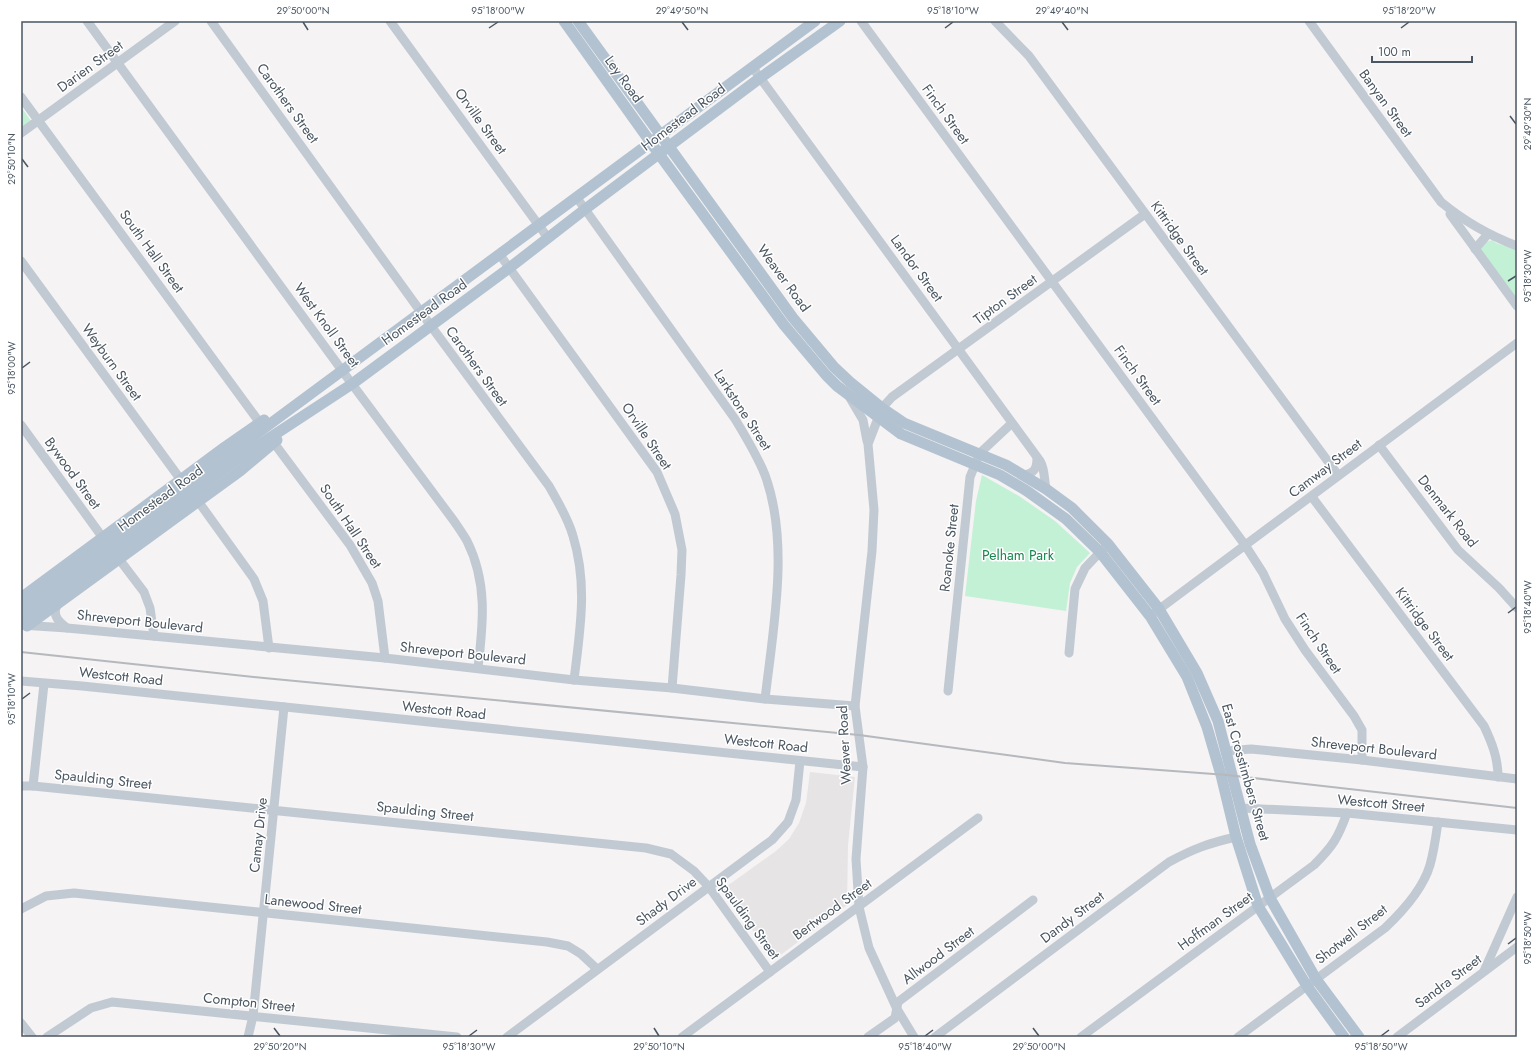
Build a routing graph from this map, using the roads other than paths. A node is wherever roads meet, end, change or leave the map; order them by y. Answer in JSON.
{"nodes":[{"id":1,"x":87,"y":21,"type":"edge"},
{"id":2,"x":175,"y":21,"type":"edge"},
{"id":3,"x":211,"y":21,"type":"edge"},
{"id":4,"x":390,"y":21,"type":"edge"},
{"id":5,"x":564,"y":21,"type":"edge"},
{"id":6,"x":816,"y":21,"type":"edge"},
{"id":7,"x":840,"y":21,"type":"edge"},
{"id":8,"x":861,"y":21,"type":"edge"},
{"id":9,"x":995,"y":21,"type":"edge"},
{"id":10,"x":1309,"y":21,"type":"edge"},
{"id":11,"x":580,"y":23,"type":"edge"},
{"id":12,"x":570,"y":30,"type":"junction"},
{"id":13,"x":117,"y":63,"type":"junction"},
{"id":14,"x":753,"y":68,"type":"junction"},
{"id":15,"x":760,"y":78,"type":"junction"},
{"id":16,"x":21,"y":97,"type":"edge"},
{"id":17,"x":38,"y":120,"type":"junction"},
{"id":18,"x":21,"y":133,"type":"edge"},
{"id":19,"x":661,"y":136,"type":"junction"},
{"id":20,"x":651,"y":143,"type":"junction"},
{"id":21,"x":669,"y":146,"type":"junction"},
{"id":22,"x":659,"y":154,"type":"junction"},
{"id":23,"x":577,"y":198,"type":"junction"},
{"id":24,"x":1441,"y":202,"type":"junction"},
{"id":25,"x":584,"y":210,"type":"junction"},
{"id":26,"x":1146,"y":214,"type":"junction"},
{"id":27,"x":539,"y":226,"type":"junction"},
{"id":28,"x":1488,"y":234,"type":"junction"},
{"id":29,"x":548,"y":238,"type":"junction"},
{"id":30,"x":1517,"y":246,"type":"edge"},
{"id":31,"x":1475,"y":249,"type":"junction"},
{"id":32,"x":500,"y":255,"type":"junction"},
{"id":33,"x":21,"y":261,"type":"edge"},
{"id":34,"x":508,"y":269,"type":"junction"},
{"id":35,"x":1052,"y":282,"type":"junction"},
{"id":36,"x":777,"y":295,"type":"junction"},
{"id":37,"x":767,"y":301,"type":"junction"},
{"id":38,"x":1517,"y":306,"type":"edge"},
{"id":39,"x":421,"y":312,"type":"junction"},
{"id":40,"x":431,"y":326,"type":"junction"},
{"id":41,"x":1517,"y":343,"type":"edge"},
{"id":42,"x":958,"y":349,"type":"junction"},
{"id":43,"x":342,"y":370,"type":"junction"},
{"id":44,"x":352,"y":384,"type":"junction"},
{"id":45,"x":849,"y":396,"type":"junction"},
{"id":46,"x":303,"y":399,"type":"junction"},
{"id":47,"x":311,"y":410,"type":"junction"},
{"id":48,"x":880,"y":412,"type":"junction"},
{"id":49,"x":260,"y":423,"type":"junction"},
{"id":50,"x":1012,"y":423,"type":"junction"},
{"id":51,"x":21,"y":425,"type":"edge"},
{"id":52,"x":274,"y":443,"type":"junction"},
{"id":53,"x":868,"y":444,"type":"junction"},
{"id":54,"x":1379,"y":444,"type":"junction"},
{"id":55,"x":980,"y":453,"type":"junction"},
{"id":56,"x":1037,"y":458,"type":"junction"},
{"id":57,"x":974,"y":465,"type":"junction"},
{"id":58,"x":1338,"y":475,"type":"junction"},
{"id":59,"x":1024,"y":476,"type":"junction"},
{"id":60,"x":181,"y":480,"type":"junction"},
{"id":61,"x":1046,"y":489,"type":"junction"},
{"id":62,"x":1312,"y":496,"type":"junction"},
{"id":63,"x":198,"y":501,"type":"junction"},
{"id":64,"x":1245,"y":545,"type":"junction"},
{"id":65,"x":111,"y":548,"type":"junction"},
{"id":66,"x":1104,"y":548,"type":"junction"},
{"id":67,"x":21,"y":598,"type":"edge"},
{"id":68,"x":57,"y":605,"type":"junction"},
{"id":69,"x":1517,"y":607,"type":"edge"},
{"id":70,"x":21,"y":608,"type":"edge"},
{"id":71,"x":1154,"y":613,"type":"junction"},
{"id":72,"x":23,"y":623,"type":"edge"},
{"id":73,"x":67,"y":628,"type":"junction"},
{"id":74,"x":154,"y":636,"type":"junction"},
{"id":75,"x":269,"y":648,"type":"junction"},
{"id":76,"x":1069,"y":653,"type":"dead end"},
{"id":77,"x":385,"y":658,"type":"junction"},
{"id":78,"x":478,"y":668,"type":"junction"},
{"id":79,"x":574,"y":680,"type":"junction"},
{"id":80,"x":21,"y":681,"type":"edge"},
{"id":81,"x":44,"y":684,"type":"junction"},
{"id":82,"x":672,"y":688,"type":"junction"},
{"id":83,"x":948,"y":691,"type":"dead end"},
{"id":84,"x":765,"y":699,"type":"junction"},
{"id":85,"x":855,"y":706,"type":"junction"},
{"id":86,"x":284,"y":707,"type":"junction"},
{"id":87,"x":1227,"y":751,"type":"junction"},
{"id":88,"x":1362,"y":760,"type":"junction"},
{"id":89,"x":800,"y":761,"type":"junction"},
{"id":90,"x":863,"y":767,"type":"junction"},
{"id":91,"x":1498,"y":777,"type":"junction"},
{"id":92,"x":1517,"y":779,"type":"edge"},
{"id":93,"x":21,"y":786,"type":"edge"},
{"id":94,"x":33,"y":786,"type":"junction"},
{"id":95,"x":1241,"y":808,"type":"junction"},
{"id":96,"x":274,"y":810,"type":"junction"},
{"id":97,"x":1347,"y":813,"type":"junction"},
{"id":98,"x":978,"y":818,"type":"dead end"},
{"id":99,"x":1438,"y":822,"type":"junction"},
{"id":100,"x":1517,"y":830,"type":"edge"},
{"id":101,"x":1236,"y":837,"type":"junction"},
{"id":102,"x":709,"y":887,"type":"junction"},
{"id":103,"x":1517,"y":897,"type":"edge"},
{"id":104,"x":1270,"y":898,"type":"junction"},
{"id":105,"x":1033,"y":900,"type":"dead end"},
{"id":106,"x":1258,"y":906,"type":"junction"},
{"id":107,"x":859,"y":907,"type":"junction"},
{"id":108,"x":21,"y":909,"type":"edge"},
{"id":109,"x":264,"y":913,"type":"junction"},
{"id":110,"x":1517,"y":947,"type":"edge"},
{"id":111,"x":597,"y":969,"type":"junction"},
{"id":112,"x":770,"y":972,"type":"junction"},
{"id":113,"x":1483,"y":972,"type":"junction"},
{"id":114,"x":1312,"y":983,"type":"junction"},
{"id":115,"x":897,"y":1009,"type":"junction"},
{"id":116,"x":253,"y":1016,"type":"junction"},
{"id":117,"x":21,"y":1023,"type":"edge"},
{"id":118,"x":32,"y":1037,"type":"edge"},
{"id":119,"x":47,"y":1037,"type":"edge"},
{"id":120,"x":248,"y":1037,"type":"edge"},
{"id":121,"x":457,"y":1037,"type":"edge"},
{"id":122,"x":507,"y":1037,"type":"edge"},
{"id":123,"x":682,"y":1037,"type":"edge"},
{"id":124,"x":868,"y":1037,"type":"edge"},
{"id":125,"x":914,"y":1037,"type":"edge"},
{"id":126,"x":935,"y":1037,"type":"edge"},
{"id":127,"x":1081,"y":1037,"type":"edge"},
{"id":128,"x":1238,"y":1037,"type":"edge"},
{"id":129,"x":1344,"y":1037,"type":"edge"},
{"id":130,"x":1359,"y":1037,"type":"edge"},
{"id":131,"x":1397,"y":1037,"type":"edge"}],
"edges":[{"from":1,"to":13,"type":"street","name":"West Knoll Street"},
{"from":2,"to":13,"type":"street","name":"Darien Street"},
{"from":3,"to":39,"type":"street","name":"Carothers Street"},
{"from":4,"to":27,"type":"street","name":"Orville Street"},
{"from":5,"to":12,"type":"main road","name":"Ley Road"},
{"from":6,"to":14,"type":"main road","name":"Homestead Road"},
{"from":7,"to":15,"type":"main road","name":"Homestead Road"},
{"from":8,"to":35,"type":"street","name":"Finch Street"},
{"from":9,"to":26,"type":"street","name":"Kittridge Street"},
{"from":10,"to":24,"type":"street","name":"Banyan Street"},
{"from":11,"to":12,"type":"main road"},
{"from":11,"to":19,"type":"main road","name":"Ley Road"},
{"from":12,"to":20,"type":"main road","name":"Ley Road"},
{"from":13,"to":17,"type":"street","name":"Darien Street"},
{"from":13,"to":43,"type":"street","name":"West Knoll Street"},
{"from":14,"to":15,"type":"street","name":"Landor Street"},
{"from":14,"to":19,"type":"main road","name":"Homestead Road"},
{"from":15,"to":21,"type":"main road","name":"Homestead Road"},
{"from":15,"to":42,"type":"street","name":"Landor Street"},
{"from":16,"to":17,"type":"street","name":"South Hall Street"},
{"from":17,"to":18,"type":"street","name":"Darien Street"},
{"from":17,"to":49,"type":"street","name":"South Hall Street"},
{"from":19,"to":20,"type":"main road","name":"Homestead Road"},
{"from":19,"to":21,"type":"main road","name":"Ley Road"},
{"from":20,"to":22,"type":"main road","name":"Ley Road"},
{"from":20,"to":23,"type":"main road","name":"Homestead Road"},
{"from":21,"to":22,"type":"main road","name":"Homestead Road"},
{"from":21,"to":36,"type":"main road","name":"Weaver Road"},
{"from":22,"to":25,"type":"main road","name":"Homestead Road"},
{"from":22,"to":37,"type":"main road","name":"Weaver Road"},
{"from":23,"to":25,"type":"street","name":"Larkstone Street"},
{"from":23,"to":27,"type":"main road","name":"Homestead Road"},
{"from":24,"to":28,"type":"street","name":"Banyan Street"},
{"from":24,"to":31,"type":"street","name":"Banyan Street"},
{"from":25,"to":29,"type":"main road","name":"Homestead Road"},
{"from":25,"to":84,"type":"street","name":"Larkstone Street"},
{"from":26,"to":35,"type":"street","name":"Tipton Street"},
{"from":26,"to":58,"type":"street","name":"Kittridge Street"},
{"from":27,"to":29,"type":"street","name":"Orville Street"},
{"from":27,"to":32,"type":"main road","name":"Homestead Road"},
{"from":28,"to":30,"type":"street","name":"Banyan Street"},
{"from":28,"to":31,"type":"street"},
{"from":29,"to":34,"type":"main road","name":"Homestead Road"},
{"from":31,"to":38,"type":"street","name":"Banyan Street"},
{"from":32,"to":34,"type":"street","name":"Orville Street"},
{"from":32,"to":39,"type":"main road","name":"Homestead Road"},
{"from":33,"to":60,"type":"street","name":"Weyburn Street"},
{"from":34,"to":40,"type":"main road","name":"Homestead Road"},
{"from":34,"to":82,"type":"street","name":"Orville Street"},
{"from":35,"to":42,"type":"street","name":"Tipton Street"},
{"from":35,"to":64,"type":"street","name":"Finch Street"},
{"from":36,"to":37,"type":"main road"},
{"from":36,"to":48,"type":"main road","name":"Weaver Road"},
{"from":37,"to":45,"type":"main road","name":"Weaver Road"},
{"from":39,"to":40,"type":"street","name":"Carothers Street"},
{"from":39,"to":43,"type":"main road","name":"Homestead Road"},
{"from":40,"to":44,"type":"main road","name":"Homestead Road"},
{"from":40,"to":79,"type":"street","name":"Carothers Street"},
{"from":41,"to":54,"type":"street","name":"Camway Street"},
{"from":42,"to":48,"type":"street","name":"Tipton Street"},
{"from":42,"to":50,"type":"street","name":"Landor Street"},
{"from":43,"to":44,"type":"street","name":"West Knoll Street"},
{"from":43,"to":46,"type":"main road","name":"Homestead Road"},
{"from":44,"to":47,"type":"main road","name":"Homestead Road"},
{"from":44,"to":78,"type":"street","name":"West Knoll Street"},
{"from":45,"to":48,"type":"main road","name":"Weaver Road"},
{"from":45,"to":53,"type":"street"},
{"from":46,"to":49,"type":"main road"},
{"from":46,"to":65,"type":"main road","name":"Homestead Road"},
{"from":47,"to":52,"type":"main road"},
{"from":47,"to":65,"type":"main road","name":"Homestead Road"},
{"from":48,"to":53,"type":"street","name":"Weaver Road"},
{"from":48,"to":55,"type":"main road","name":"East Crosstimbers Street"},
{"from":48,"to":57,"type":"main road","name":"East Crosstimbers Street"},
{"from":49,"to":60,"type":"main road"},
{"from":50,"to":55,"type":"street","name":"Roanoke Street"},
{"from":50,"to":56,"type":"street","name":"Landor Street"},
{"from":51,"to":65,"type":"street","name":"Bywood Street"},
{"from":52,"to":63,"type":"main road"},
{"from":52,"to":77,"type":"street","name":"South Hall Street"},
{"from":53,"to":85,"type":"street","name":"Weaver Road"},
{"from":54,"to":58,"type":"street","name":"Camway Street"},
{"from":54,"to":69,"type":"street","name":"Denmark Road"},
{"from":55,"to":57,"type":"street","name":"Roanoke Street"},
{"from":55,"to":59,"type":"main road","name":"East Crosstimbers Street"},
{"from":56,"to":59,"type":"street"},
{"from":56,"to":61,"type":"street","name":"Landor Street"},
{"from":57,"to":66,"type":"main road","name":"East Crosstimbers Street"},
{"from":57,"to":83,"type":"street","name":"Roanoke Street"},
{"from":58,"to":62,"type":"street","name":"Camway Street"},
{"from":59,"to":61,"type":"main road","name":"East Crosstimbers Street"},
{"from":60,"to":65,"type":"main road"},
{"from":61,"to":66,"type":"main road","name":"East Crosstimbers Street"},
{"from":62,"to":64,"type":"street","name":"Camway Street"},
{"from":62,"to":91,"type":"street","name":"Kittridge Street"},
{"from":63,"to":65,"type":"main road"},
{"from":63,"to":75,"type":"street"},
{"from":64,"to":71,"type":"street","name":"Camway Street"},
{"from":64,"to":88,"type":"street","name":"Finch Street"},
{"from":65,"to":67,"type":"main road"},
{"from":65,"to":68,"type":"main road"},
{"from":65,"to":70,"type":"main road","name":"Homestead Road"},
{"from":65,"to":72,"type":"main road","name":"Homestead Road"},
{"from":65,"to":74,"type":"street","name":"Bywood Street"},
{"from":66,"to":71,"type":"main road","name":"East Crosstimbers Street"},
{"from":66,"to":76,"type":"street"},
{"from":68,"to":72,"type":"main road"},
{"from":68,"to":73,"type":"street","name":"Shreveport Boulevard"},
{"from":71,"to":87,"type":"main road","name":"East Crosstimbers Street"},
{"from":71,"to":101,"type":"main road","name":"East Crosstimbers Street"},
{"from":72,"to":73,"type":"street","name":"Shreveport Boulevard"},
{"from":73,"to":74,"type":"street","name":"Shreveport Boulevard"},
{"from":74,"to":75,"type":"street","name":"Shreveport Boulevard"},
{"from":75,"to":77,"type":"street","name":"Shreveport Boulevard"},
{"from":77,"to":78,"type":"street","name":"Shreveport Boulevard"},
{"from":78,"to":79,"type":"street","name":"Shreveport Boulevard"},
{"from":79,"to":82,"type":"street","name":"Shreveport Boulevard"},
{"from":80,"to":81,"type":"street","name":"Westcott Road"},
{"from":81,"to":86,"type":"street","name":"Westcott Road"},
{"from":81,"to":94,"type":"street"},
{"from":82,"to":84,"type":"street","name":"Shreveport Boulevard"},
{"from":84,"to":85,"type":"street","name":"Shreveport Boulevard"},
{"from":85,"to":90,"type":"street","name":"Weaver Road"},
{"from":86,"to":89,"type":"street","name":"Westcott Road"},
{"from":86,"to":96,"type":"street","name":"Camay Drive"},
{"from":87,"to":88,"type":"street","name":"Shreveport Boulevard"},
{"from":87,"to":95,"type":"main road","name":"East Crosstimbers Street"},
{"from":88,"to":91,"type":"street","name":"Shreveport Boulevard"},
{"from":89,"to":90,"type":"street","name":"Westcott Road"},
{"from":89,"to":102,"type":"street","name":"Shady Drive"},
{"from":90,"to":107,"type":"street","name":"Weaver Road"},
{"from":91,"to":92,"type":"street","name":"Shreveport Boulevard"},
{"from":93,"to":94,"type":"street","name":"Spaulding Street"},
{"from":94,"to":96,"type":"street","name":"Spaulding Street"},
{"from":95,"to":97,"type":"street","name":"Westcott Street"},
{"from":95,"to":104,"type":"main road","name":"East Crosstimbers Street"},
{"from":96,"to":102,"type":"street","name":"Spaulding Street"},
{"from":96,"to":109,"type":"street","name":"Camay Drive"},
{"from":97,"to":99,"type":"street","name":"Westcott Street"},
{"from":97,"to":104,"type":"street","name":"Hoffman Street"},
{"from":98,"to":107,"type":"street","name":"Bertwood Street"},
{"from":99,"to":100,"type":"street","name":"Westcott Street"},
{"from":99,"to":114,"type":"street","name":"Shotwell Street"},
{"from":101,"to":106,"type":"main road","name":"East Crosstimbers Street"},
{"from":101,"to":126,"type":"street","name":"Dandy Street"},
{"from":102,"to":111,"type":"street","name":"Shady Drive"},
{"from":102,"to":112,"type":"street","name":"Spaulding Street"},
{"from":103,"to":113,"type":"street"},
{"from":104,"to":106,"type":"street","name":"Hoffman Street"},
{"from":104,"to":114,"type":"main road","name":"East Crosstimbers Street"},
{"from":105,"to":115,"type":"street","name":"Allwood Street"},
{"from":106,"to":114,"type":"main road","name":"East Crosstimbers Street"},
{"from":106,"to":127,"type":"street","name":"Hoffman Street"},
{"from":107,"to":112,"type":"street","name":"Bertwood Street"},
{"from":107,"to":115,"type":"street","name":"Weaver Road"},
{"from":108,"to":109,"type":"street","name":"Lanewood Street"},
{"from":109,"to":111,"type":"street","name":"Lanewood Street"},
{"from":109,"to":116,"type":"street","name":"Camay Drive"},
{"from":110,"to":113,"type":"street","name":"Sandra Street"},
{"from":111,"to":122,"type":"street","name":"Shady Drive"},
{"from":112,"to":123,"type":"street","name":"Bertwood Street"},
{"from":113,"to":131,"type":"street","name":"Sandra Street"},
{"from":114,"to":128,"type":"street","name":"Shotwell Street"},
{"from":114,"to":129,"type":"main road","name":"East Crosstimbers Street"},
{"from":114,"to":130,"type":"main road","name":"East Crosstimbers Street"},
{"from":115,"to":124,"type":"street","name":"Allwood Street"},
{"from":115,"to":125,"type":"street","name":"Weaver Road"},
{"from":116,"to":119,"type":"street","name":"Compton Street"},
{"from":116,"to":120,"type":"street","name":"Camay Drive"},
{"from":116,"to":121,"type":"street","name":"Compton Street"},
{"from":117,"to":118,"type":"street"}]}
